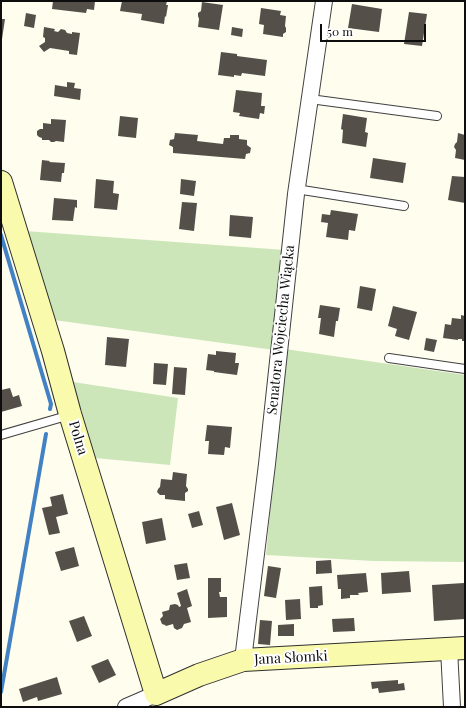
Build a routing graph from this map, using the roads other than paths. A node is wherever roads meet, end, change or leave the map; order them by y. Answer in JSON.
{"nodes":[{"id":1,"x":324,"y":1,"type":"edge"},
{"id":2,"x":310,"y":99,"type":"junction"},
{"id":3,"x":437,"y":116,"type":"dead end"},
{"id":4,"x":1,"y":182,"type":"edge"},
{"id":5,"x":296,"y":189,"type":"junction"},
{"id":6,"x":404,"y":206,"type":"dead end"},
{"id":7,"x":389,"y":358,"type":"dead end"},
{"id":8,"x":465,"y":369,"type":"edge"},
{"id":9,"x":70,"y":414,"type":"junction"},
{"id":10,"x":1,"y":435,"type":"edge"},
{"id":11,"x":457,"y":648,"type":"edge"},
{"id":12,"x":243,"y":660,"type":"junction"},
{"id":13,"x":156,"y":694,"type":"junction"},
{"id":14,"x":126,"y":707,"type":"edge"},
{"id":15,"x":452,"y":707,"type":"edge"}],
"edges":[{"from":1,"to":2,"type":"street","name":"Senatora Wojciecha Wiącka"},
{"from":2,"to":3,"type":"lane"},
{"from":2,"to":5,"type":"street","name":"Senatora Wojciecha Wiącka"},
{"from":4,"to":9,"type":"street","name":"Polna"},
{"from":5,"to":6,"type":"lane"},
{"from":5,"to":12,"type":"street","name":"Senatora Wojciecha Wiącka"},
{"from":7,"to":8,"type":"lane"},
{"from":9,"to":10,"type":"lane"},
{"from":9,"to":13,"type":"street","name":"Polna"},
{"from":11,"to":12,"type":"street","name":"Jana Słomki"},
{"from":11,"to":15,"type":"street"},
{"from":12,"to":13,"type":"street","name":"Jana Słomki"},
{"from":13,"to":14,"type":"street","name":"Jana Słomki"}]}
